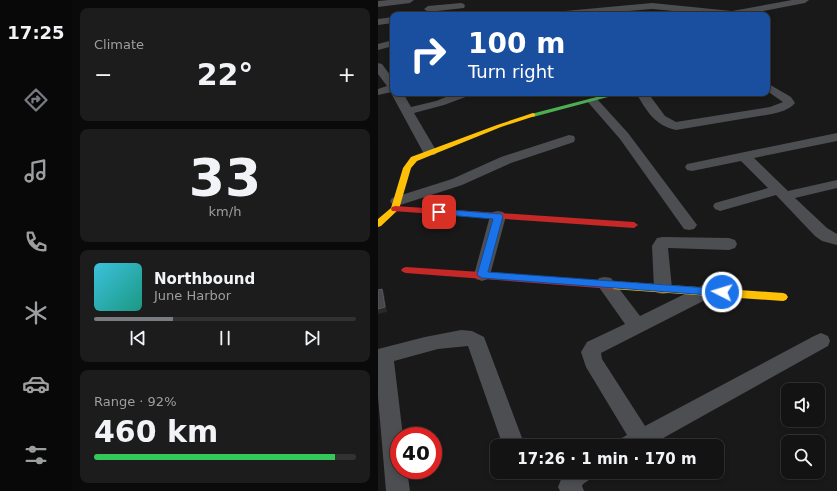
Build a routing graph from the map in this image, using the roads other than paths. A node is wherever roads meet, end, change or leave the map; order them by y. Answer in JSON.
{"nodes":[{"id":1,"x":410,"y":0,"type":"edge"},
{"id":2,"x":424,"y":0,"type":"edge"},
{"id":3,"x":805,"y":0,"type":"edge"},
{"id":4,"x":460,"y":3,"type":"edge"},
{"id":5,"x":378,"y":4,"type":"edge"},
{"id":6,"x":618,"y":8,"type":"edge"},
{"id":7,"x":577,"y":11,"type":"edge"},
{"id":8,"x":427,"y":12,"type":"edge"},
{"id":9,"x":430,"y":12,"type":"edge"},
{"id":10,"x":708,"y":12,"type":"edge"},
{"id":11,"x":745,"y":12,"type":"edge"},
{"id":12,"x":390,"y":20,"type":"edge"},
{"id":13,"x":378,"y":22,"type":"edge"},
{"id":14,"x":390,"y":44,"type":"edge"},
{"id":15,"x":378,"y":47,"type":"edge"},
{"id":16,"x":390,"y":66,"type":"edge"},
{"id":17,"x":379,"y":68,"type":"edge"},
{"id":18,"x":390,"y":84,"type":"edge"},
{"id":19,"x":770,"y":88,"type":"edge"},
{"id":20,"x":390,"y":89,"type":"edge"},
{"id":21,"x":378,"y":92,"type":"edge"},
{"id":22,"x":399,"y":96,"type":"edge"},
{"id":23,"x":459,"y":96,"type":"edge"},
{"id":24,"x":610,"y":96,"type":"edge"},
{"id":25,"x":644,"y":96,"type":"edge"},
{"id":26,"x":593,"y":101,"type":"junction"},
{"id":27,"x":408,"y":111,"type":"junction"},
{"id":28,"x":837,"y":137,"type":"edge"},
{"id":29,"x":569,"y":139,"type":"dead end"},
{"id":30,"x":430,"y":152,"type":"junction"},
{"id":31,"x":744,"y":156,"type":"junction"},
{"id":32,"x":692,"y":167,"type":"dead end"},
{"id":33,"x":837,"y":184,"type":"edge"},
{"id":34,"x":782,"y":193,"type":"junction"},
{"id":35,"x":396,"y":205,"type":"junction"},
{"id":36,"x":720,"y":206,"type":"dead end"},
{"id":37,"x":498,"y":216,"type":"junction"},
{"id":38,"x":378,"y":224,"type":"edge"},
{"id":39,"x":634,"y":225,"type":"dead end"},
{"id":40,"x":689,"y":225,"type":"dead end"},
{"id":41,"x":837,"y":240,"type":"edge"},
{"id":42,"x":728,"y":244,"type":"dead end"},
{"id":43,"x":406,"y":270,"type":"dead end"},
{"id":44,"x":482,"y":275,"type":"junction"},
{"id":45,"x":605,"y":284,"type":"junction"},
{"id":46,"x":663,"y":288,"type":"junction"},
{"id":47,"x":706,"y":291,"type":"junction"},
{"id":48,"x":783,"y":297,"type":"dead end"},
{"id":49,"x":637,"y":326,"type":"junction"},
{"id":50,"x":821,"y":341,"type":"dead end"},
{"id":51,"x":381,"y":356,"type":"edge"},
{"id":52,"x":512,"y":439,"type":"edge"},
{"id":53,"x":633,"y":439,"type":"edge"},
{"id":54,"x":642,"y":439,"type":"edge"},
{"id":55,"x":573,"y":479,"type":"edge"},
{"id":56,"x":398,"y":491,"type":"edge"},
{"id":57,"x":572,"y":491,"type":"edge"}],
"edges":[{"from":1,"to":5,"type":"street"},
{"from":2,"to":8,"type":"street"},
{"from":3,"to":11,"type":"street"},
{"from":4,"to":9,"type":"street"},
{"from":6,"to":7,"type":"street"},
{"from":6,"to":10,"type":"street"},
{"from":12,"to":13,"type":"street"},
{"from":14,"to":15,"type":"street"},
{"from":16,"to":17,"type":"street"},
{"from":17,"to":18,"type":"street"},
{"from":19,"to":25,"type":"street"},
{"from":20,"to":21,"type":"street"},
{"from":22,"to":27,"type":"street"},
{"from":23,"to":27,"type":"street"},
{"from":24,"to":26,"type":"street"},
{"from":26,"to":30,"type":"street"},
{"from":26,"to":40,"type":"street"},
{"from":27,"to":30,"type":"street"},
{"from":28,"to":31,"type":"street"},
{"from":29,"to":35,"type":"street"},
{"from":30,"to":35,"type":"street"},
{"from":31,"to":32,"type":"street"},
{"from":31,"to":34,"type":"street"},
{"from":33,"to":34,"type":"street"},
{"from":34,"to":36,"type":"street"},
{"from":34,"to":41,"type":"street"},
{"from":35,"to":37,"type":"street"},
{"from":35,"to":38,"type":"street"},
{"from":37,"to":39,"type":"street"},
{"from":37,"to":44,"type":"street"},
{"from":42,"to":46,"type":"street"},
{"from":43,"to":44,"type":"street"},
{"from":44,"to":45,"type":"street"},
{"from":45,"to":46,"type":"street"},
{"from":45,"to":49,"type":"street"},
{"from":46,"to":47,"type":"street"},
{"from":47,"to":48,"type":"street"},
{"from":47,"to":49,"type":"street"},
{"from":49,"to":53,"type":"street"},
{"from":50,"to":54,"type":"street"},
{"from":51,"to":52,"type":"street"},
{"from":51,"to":56,"type":"street"},
{"from":55,"to":57,"type":"street"}]}
